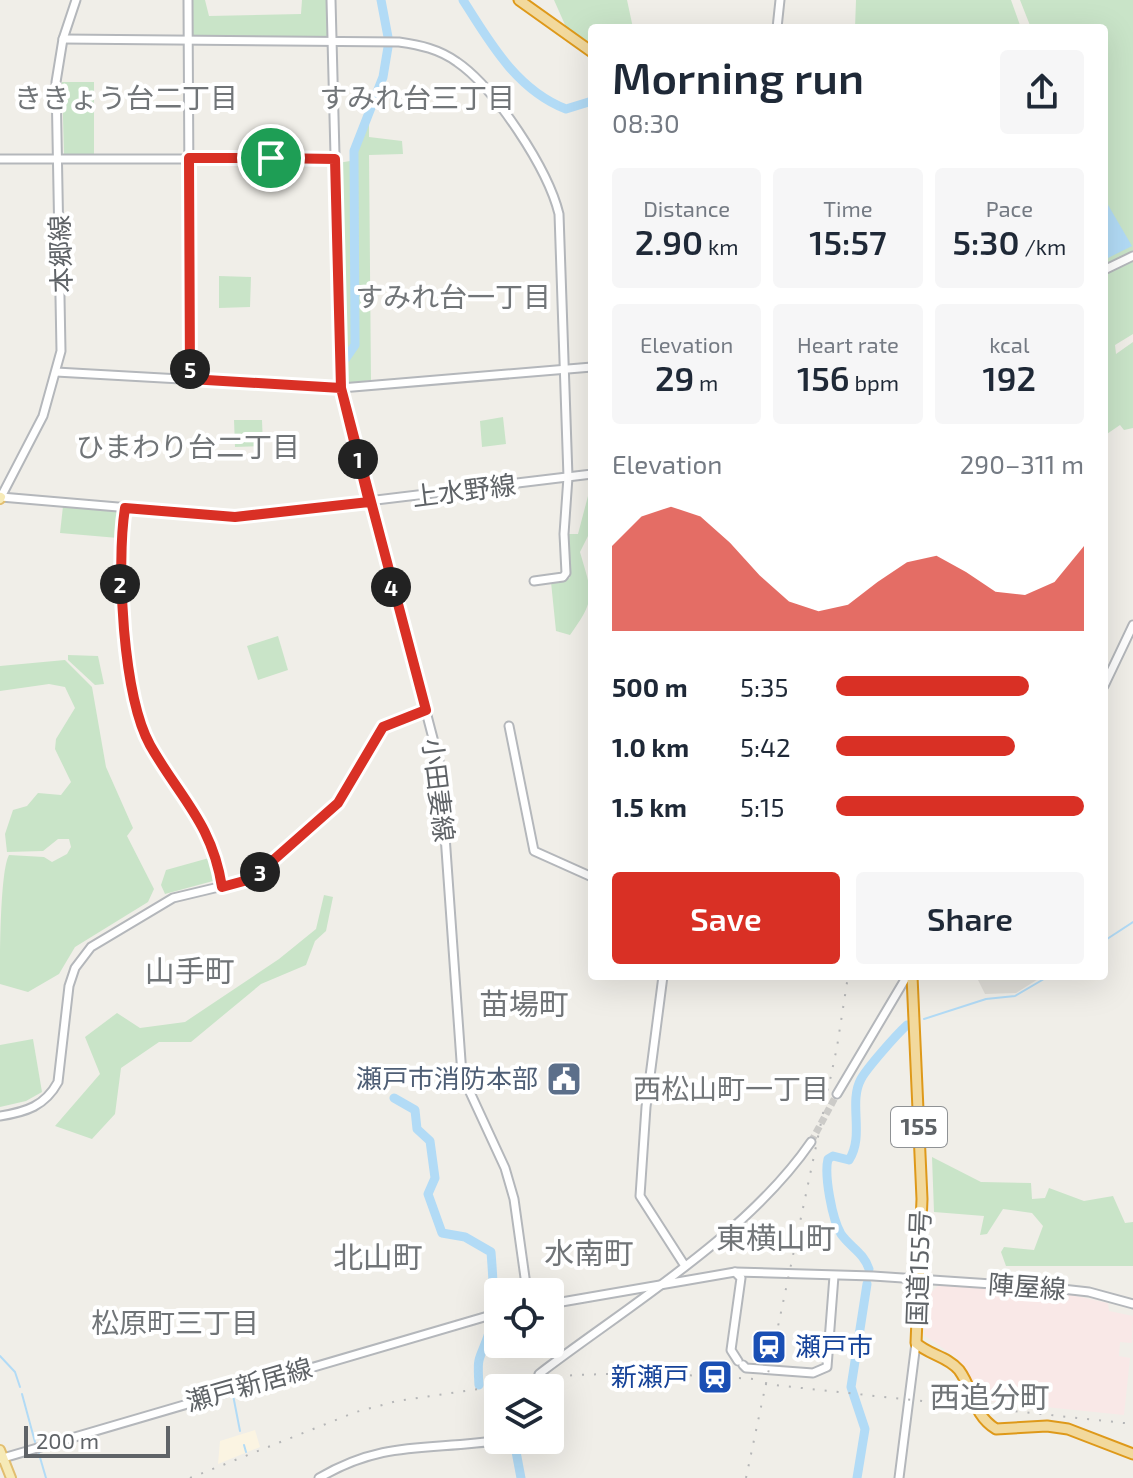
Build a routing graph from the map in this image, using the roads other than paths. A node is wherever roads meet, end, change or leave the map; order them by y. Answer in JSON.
{"nodes":[{"id":1,"x":76,"y":0,"type":"edge"},
{"id":2,"x":188,"y":0,"type":"edge"},
{"id":3,"x":331,"y":0,"type":"edge"},
{"id":4,"x":519,"y":0,"type":"edge"},
{"id":5,"x":780,"y":0,"type":"edge"},
{"id":6,"x":777,"y":24,"type":"edge"},
{"id":7,"x":63,"y":39,"type":"junction"},
{"id":8,"x":188,"y":41,"type":"junction"},
{"id":9,"x":331,"y":41,"type":"junction"},
{"id":10,"x":588,"y":49,"type":"edge"},
{"id":11,"x":189,"y":158,"type":"junction"},
{"id":12,"x":0,"y":159,"type":"edge"},
{"id":13,"x":57,"y":159,"type":"junction"},
{"id":14,"x":335,"y":159,"type":"junction"},
{"id":15,"x":1133,"y":256,"type":"edge"},
{"id":16,"x":1108,"y":268,"type":"edge"},
{"id":17,"x":588,"y":367,"type":"edge"},
{"id":18,"x":565,"y":370,"type":"junction"},
{"id":19,"x":56,"y":372,"type":"junction"},
{"id":20,"x":190,"y":379,"type":"junction"},
{"id":21,"x":341,"y":388,"type":"junction"},
{"id":22,"x":588,"y":474,"type":"edge"},
{"id":23,"x":568,"y":477,"type":"junction"},
{"id":24,"x":0,"y":498,"type":"edge"},
{"id":25,"x":369,"y":502,"type":"junction"},
{"id":26,"x":125,"y":508,"type":"junction"},
{"id":27,"x":534,"y":581,"type":"dead end"},
{"id":28,"x":1133,"y":625,"type":"edge"},
{"id":29,"x":1108,"y":678,"type":"edge"},
{"id":30,"x":426,"y":710,"type":"junction"},
{"id":31,"x":509,"y":726,"type":"dead end"},
{"id":32,"x":588,"y":875,"type":"edge"},
{"id":33,"x":222,"y":887,"type":"junction"},
{"id":34,"x":662,"y":980,"type":"edge"},
{"id":35,"x":907,"y":980,"type":"edge"},
{"id":36,"x":909,"y":980,"type":"edge"},
{"id":37,"x":837,"y":1094,"type":"tunnel mouth"},
{"id":38,"x":0,"y":1116,"type":"edge"},
{"id":39,"x":811,"y":1142,"type":"tunnel mouth"},
{"id":40,"x":685,"y":1266,"type":"junction"},
{"id":41,"x":735,"y":1272,"type":"junction"},
{"id":42,"x":834,"y":1276,"type":"junction"},
{"id":43,"x":525,"y":1278,"type":"edge"},
{"id":44,"x":919,"y":1279,"type":"junction"},
{"id":45,"x":659,"y":1286,"type":"junction"},
{"id":46,"x":564,"y":1302,"type":"edge"},
{"id":47,"x":1133,"y":1304,"type":"edge"},
{"id":48,"x":484,"y":1317,"type":"edge"},
{"id":49,"x":916,"y":1343,"type":"junction"},
{"id":50,"x":539,"y":1374,"type":"edge"},
{"id":51,"x":484,"y":1441,"type":"edge"},
{"id":52,"x":1133,"y":1454,"type":"edge"},
{"id":53,"x":1,"y":1456,"type":"edge"},
{"id":54,"x":11,"y":1478,"type":"edge"},
{"id":55,"x":319,"y":1478,"type":"edge"},
{"id":56,"x":899,"y":1478,"type":"edge"}],
"edges":[{"from":1,"to":7,"type":"street","name":"本郷線"},
{"from":2,"to":8,"type":"street"},
{"from":3,"to":9,"type":"street","name":"小田妻線"},
{"from":4,"to":10,"type":"highway"},
{"from":5,"to":6,"type":"street"},
{"from":7,"to":8,"type":"street"},
{"from":7,"to":13,"type":"street","name":"本郷線"},
{"from":8,"to":9,"type":"street"},
{"from":8,"to":11,"type":"street"},
{"from":9,"to":14,"type":"street","name":"小田妻線"},
{"from":9,"to":18,"type":"street"},
{"from":11,"to":13,"type":"street"},
{"from":11,"to":14,"type":"street"},
{"from":11,"to":20,"type":"street"},
{"from":12,"to":13,"type":"street"},
{"from":13,"to":19,"type":"street","name":"本郷線"},
{"from":14,"to":21,"type":"street","name":"小田妻線"},
{"from":15,"to":16,"type":"street"},
{"from":17,"to":18,"type":"street"},
{"from":18,"to":21,"type":"street"},
{"from":18,"to":23,"type":"street"},
{"from":19,"to":20,"type":"street"},
{"from":19,"to":24,"type":"street","name":"本郷線"},
{"from":20,"to":21,"type":"street"},
{"from":21,"to":25,"type":"street","name":"小田妻線"},
{"from":22,"to":23,"type":"street","name":"上水野線"},
{"from":23,"to":25,"type":"street","name":"上水野線"},
{"from":23,"to":27,"type":"street"},
{"from":24,"to":26,"type":"street","name":"上水野線"},
{"from":25,"to":26,"type":"street","name":"上水野線"},
{"from":25,"to":30,"type":"street","name":"小田妻線"},
{"from":26,"to":33,"type":"street"},
{"from":28,"to":29,"type":"street"},
{"from":30,"to":33,"type":"street"},
{"from":30,"to":43,"type":"street","name":"小田妻線"},
{"from":31,"to":32,"type":"street"},
{"from":33,"to":38,"type":"street"},
{"from":34,"to":40,"type":"street"},
{"from":35,"to":37,"type":"street"},
{"from":36,"to":44,"type":"highway","name":"国道155号","number":"155"},
{"from":39,"to":40,"type":"street"},
{"from":40,"to":45,"type":"street"},
{"from":41,"to":42,"type":"street"},
{"from":41,"to":42,"type":"street"},
{"from":41,"to":45,"type":"street"},
{"from":42,"to":44,"type":"street"},
{"from":44,"to":47,"type":"street","name":"陣屋線"},
{"from":44,"to":49,"type":"highway","name":"国道155号","number":"155"},
{"from":45,"to":46,"type":"street"},
{"from":45,"to":50,"type":"street"},
{"from":48,"to":53,"type":"street","name":"瀬戸新居線"},
{"from":49,"to":52,"type":"highway","name":"国道155号"},
{"from":49,"to":56,"type":"street"},
{"from":51,"to":55,"type":"street"},
{"from":53,"to":54,"type":"main road"}]}
